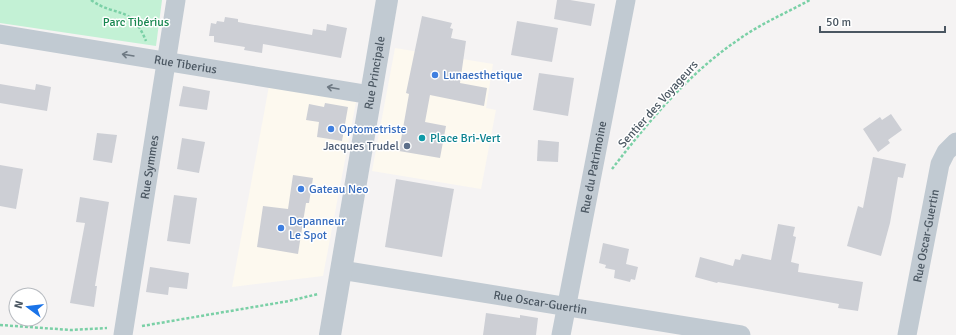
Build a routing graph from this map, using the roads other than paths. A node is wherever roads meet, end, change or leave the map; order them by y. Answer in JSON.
{"nodes":[{"id":1,"x":176,"y":0,"type":"edge"},
{"id":2,"x":388,"y":0,"type":"edge"},
{"id":3,"x":626,"y":0,"type":"edge"},
{"id":4,"x":0,"y":34,"type":"edge"},
{"id":5,"x":167,"y":61,"type":"junction"},
{"id":6,"x":371,"y":95,"type":"junction"},
{"id":7,"x":956,"y":142,"type":"edge"},
{"id":8,"x":339,"y":280,"type":"junction"},
{"id":9,"x":566,"y":306,"type":"junction"},
{"id":10,"x":124,"y":331,"type":"edge"},
{"id":11,"x":330,"y":335,"type":"edge"},
{"id":12,"x":561,"y":335,"type":"edge"},
{"id":13,"x":741,"y":335,"type":"edge"},
{"id":14,"x":907,"y":335,"type":"edge"}],
"edges":[{"from":1,"to":5,"type":"street","name":"Rue Symmes"},
{"from":2,"to":6,"type":"street","name":"Rue Principale"},
{"from":3,"to":9,"type":"street","name":"Rue du Patrimoine"},
{"from":5,"to":4,"type":"street","name":"Rue Tiberius","one_way":true},
{"from":6,"to":5,"type":"street","name":"Rue Tiberius","one_way":true},
{"from":5,"to":10,"type":"street","name":"Rue Symmes"},
{"from":6,"to":8,"type":"street","name":"Rue Principale"},
{"from":7,"to":14,"type":"street","name":"Rue Oscar-Guertin"},
{"from":8,"to":9,"type":"street","name":"Rue Oscar-Guertin"},
{"from":8,"to":11,"type":"street","name":"Rue Principale"},
{"from":9,"to":12,"type":"street","name":"Rue du Patrimoine"},
{"from":9,"to":13,"type":"street","name":"Rue Oscar-Guertin"}]}
